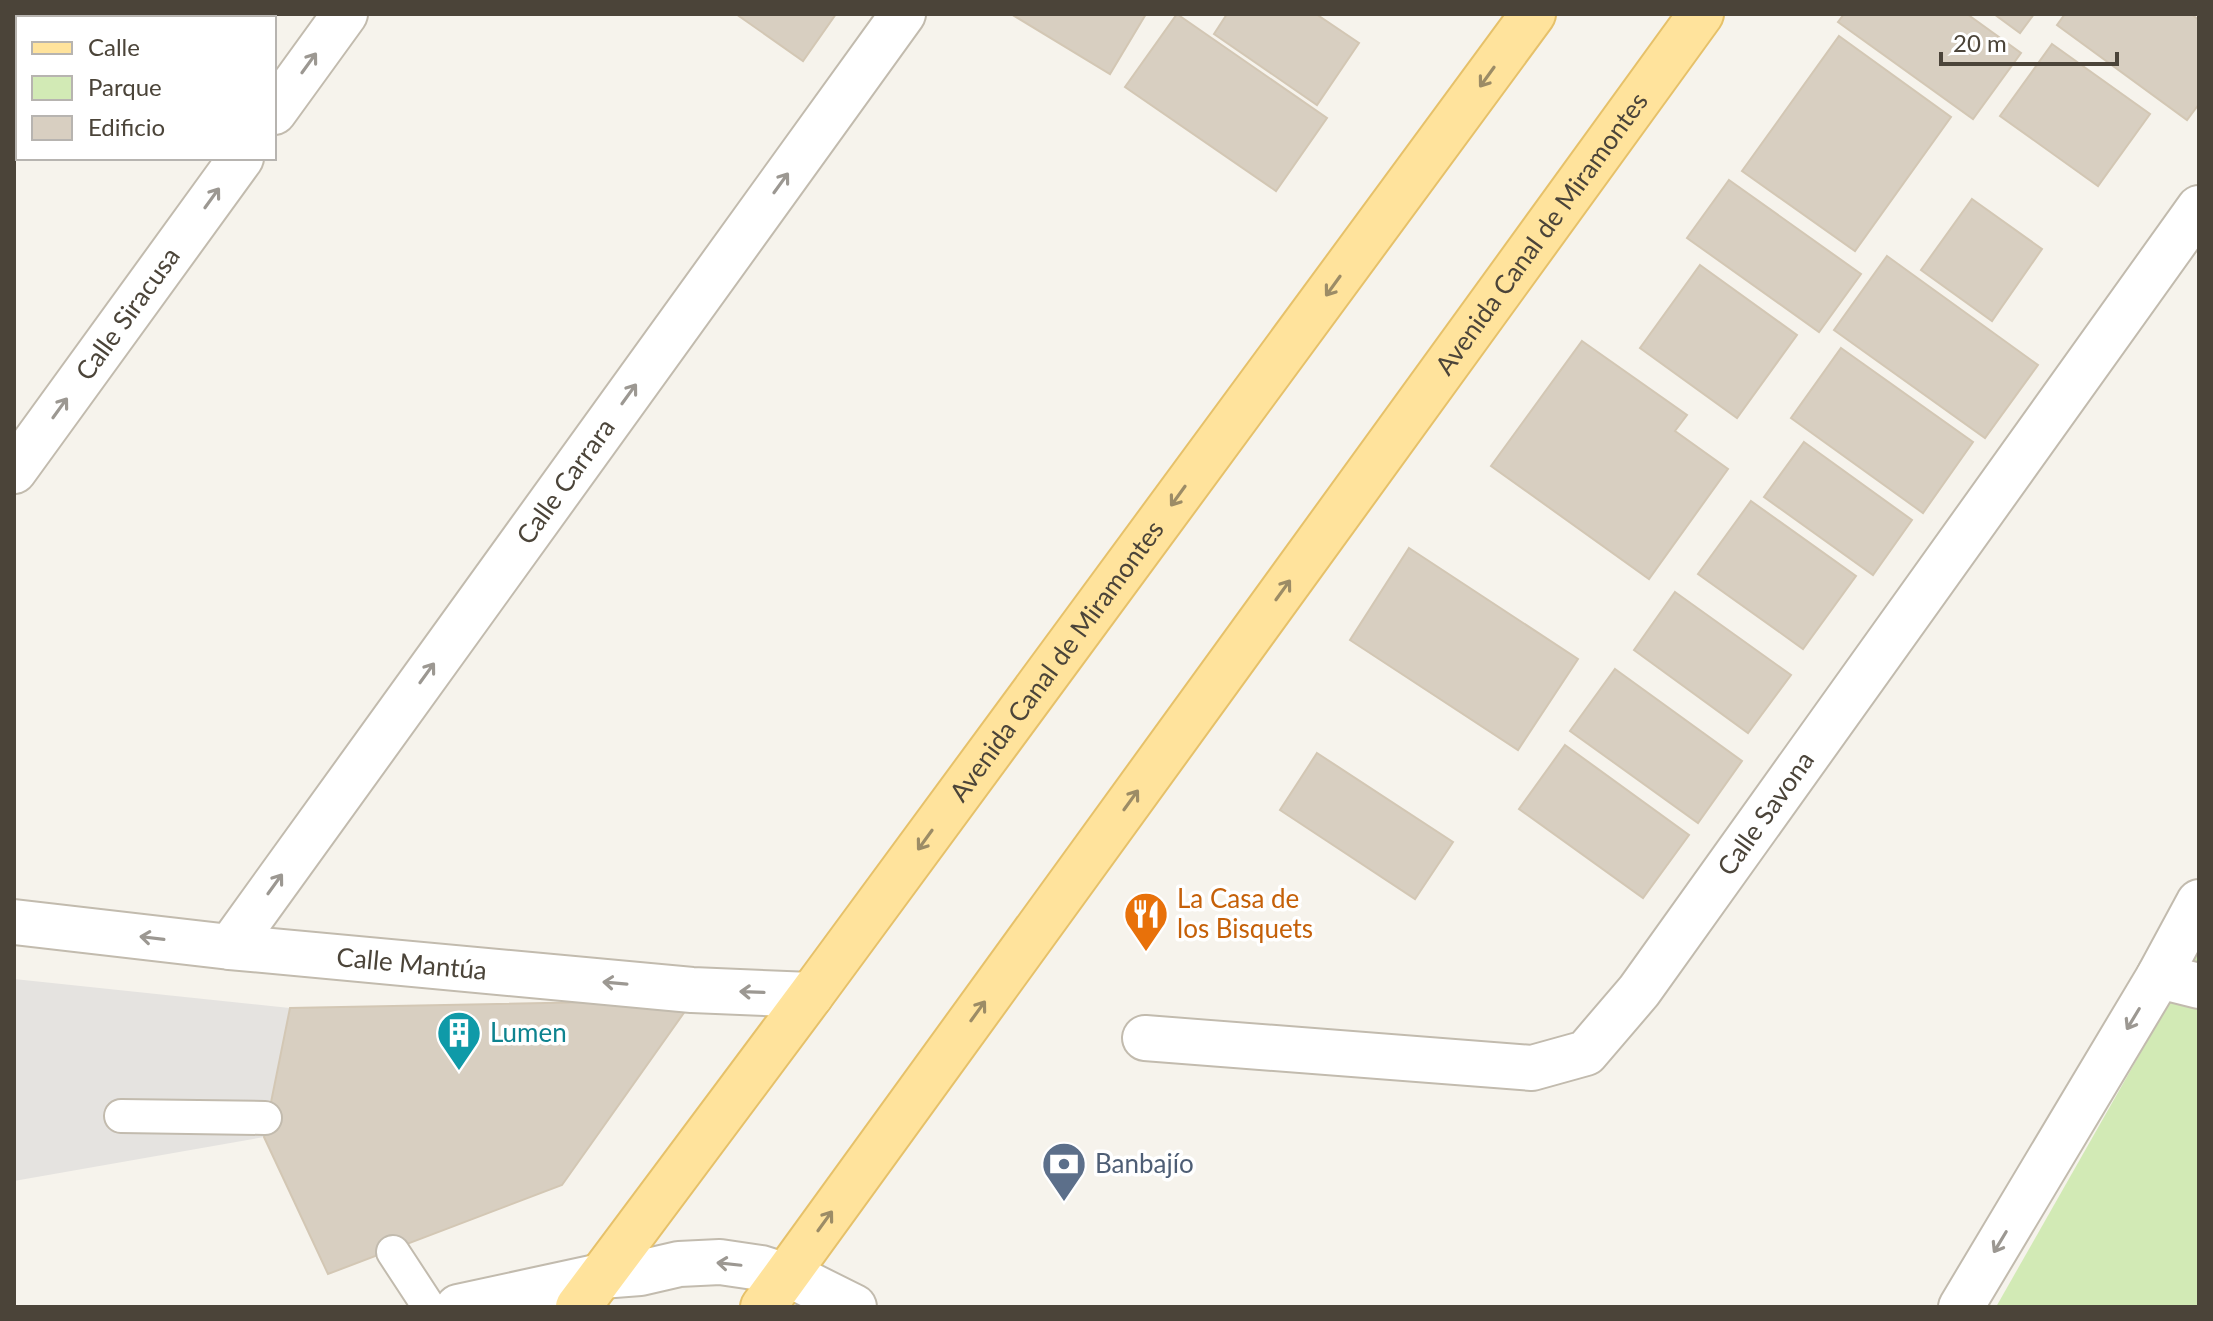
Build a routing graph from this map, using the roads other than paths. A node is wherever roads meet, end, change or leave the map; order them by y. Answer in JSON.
{"nodes":[{"id":1,"x":345,"y":14,"type":"edge"},
{"id":2,"x":903,"y":14,"type":"edge"},
{"id":3,"x":1533,"y":14,"type":"edge"},
{"id":4,"x":1701,"y":14,"type":"edge"},
{"id":5,"x":276,"y":109,"type":"edge"},
{"id":6,"x":240,"y":160,"type":"edge"},
{"id":7,"x":2199,"y":208,"type":"edge"},
{"id":8,"x":14,"y":471,"type":"edge"},
{"id":9,"x":2199,"y":902,"type":"edge"},
{"id":10,"x":14,"y":922,"type":"edge"},
{"id":11,"x":230,"y":947,"type":"junction"},
{"id":12,"x":2179,"y":981,"type":"edge"},
{"id":13,"x":811,"y":995,"type":"junction"},
{"id":14,"x":1145,"y":1038,"type":"dead end"},
{"id":15,"x":121,"y":1116,"type":"dead end"},
{"id":16,"x":265,"y":1118,"type":"dead end"},
{"id":17,"x":393,"y":1252,"type":"dead end"},
{"id":18,"x":774,"y":1291,"type":"edge"},
{"id":19,"x":589,"y":1292,"type":"edge"},
{"id":20,"x":429,"y":1307,"type":"edge"},
{"id":21,"x":458,"y":1307,"type":"edge"},
{"id":22,"x":854,"y":1307,"type":"edge"},
{"id":23,"x":1961,"y":1307,"type":"edge"}],
"edges":[{"from":5,"to":1,"type":"street","one_way":true},
{"from":11,"to":2,"type":"street","name":"Calle Carrara","one_way":true},
{"from":3,"to":13,"type":"main road","name":"Avenida Canal de Miramontes","one_way":true},
{"from":18,"to":4,"type":"main road","name":"Avenida Canal de Miramontes","one_way":true},
{"from":8,"to":6,"type":"street","name":"Calle Siracusa","one_way":true},
{"from":7,"to":14,"type":"street","name":"Calle Savona"},
{"from":9,"to":12,"type":"street"},
{"from":11,"to":10,"type":"street","name":"Calle Mantúa","one_way":true},
{"from":13,"to":11,"type":"street","name":"Calle Mantúa","one_way":true},
{"from":12,"to":23,"type":"street","one_way":true},
{"from":13,"to":19,"type":"main road","name":"Avenida Canal de Miramontes"},
{"from":15,"to":16,"type":"lane"},
{"from":17,"to":20,"type":"lane"},
{"from":18,"to":19,"type":"street","one_way":true},
{"from":18,"to":22,"type":"street"},
{"from":19,"to":21,"type":"street"}]}
